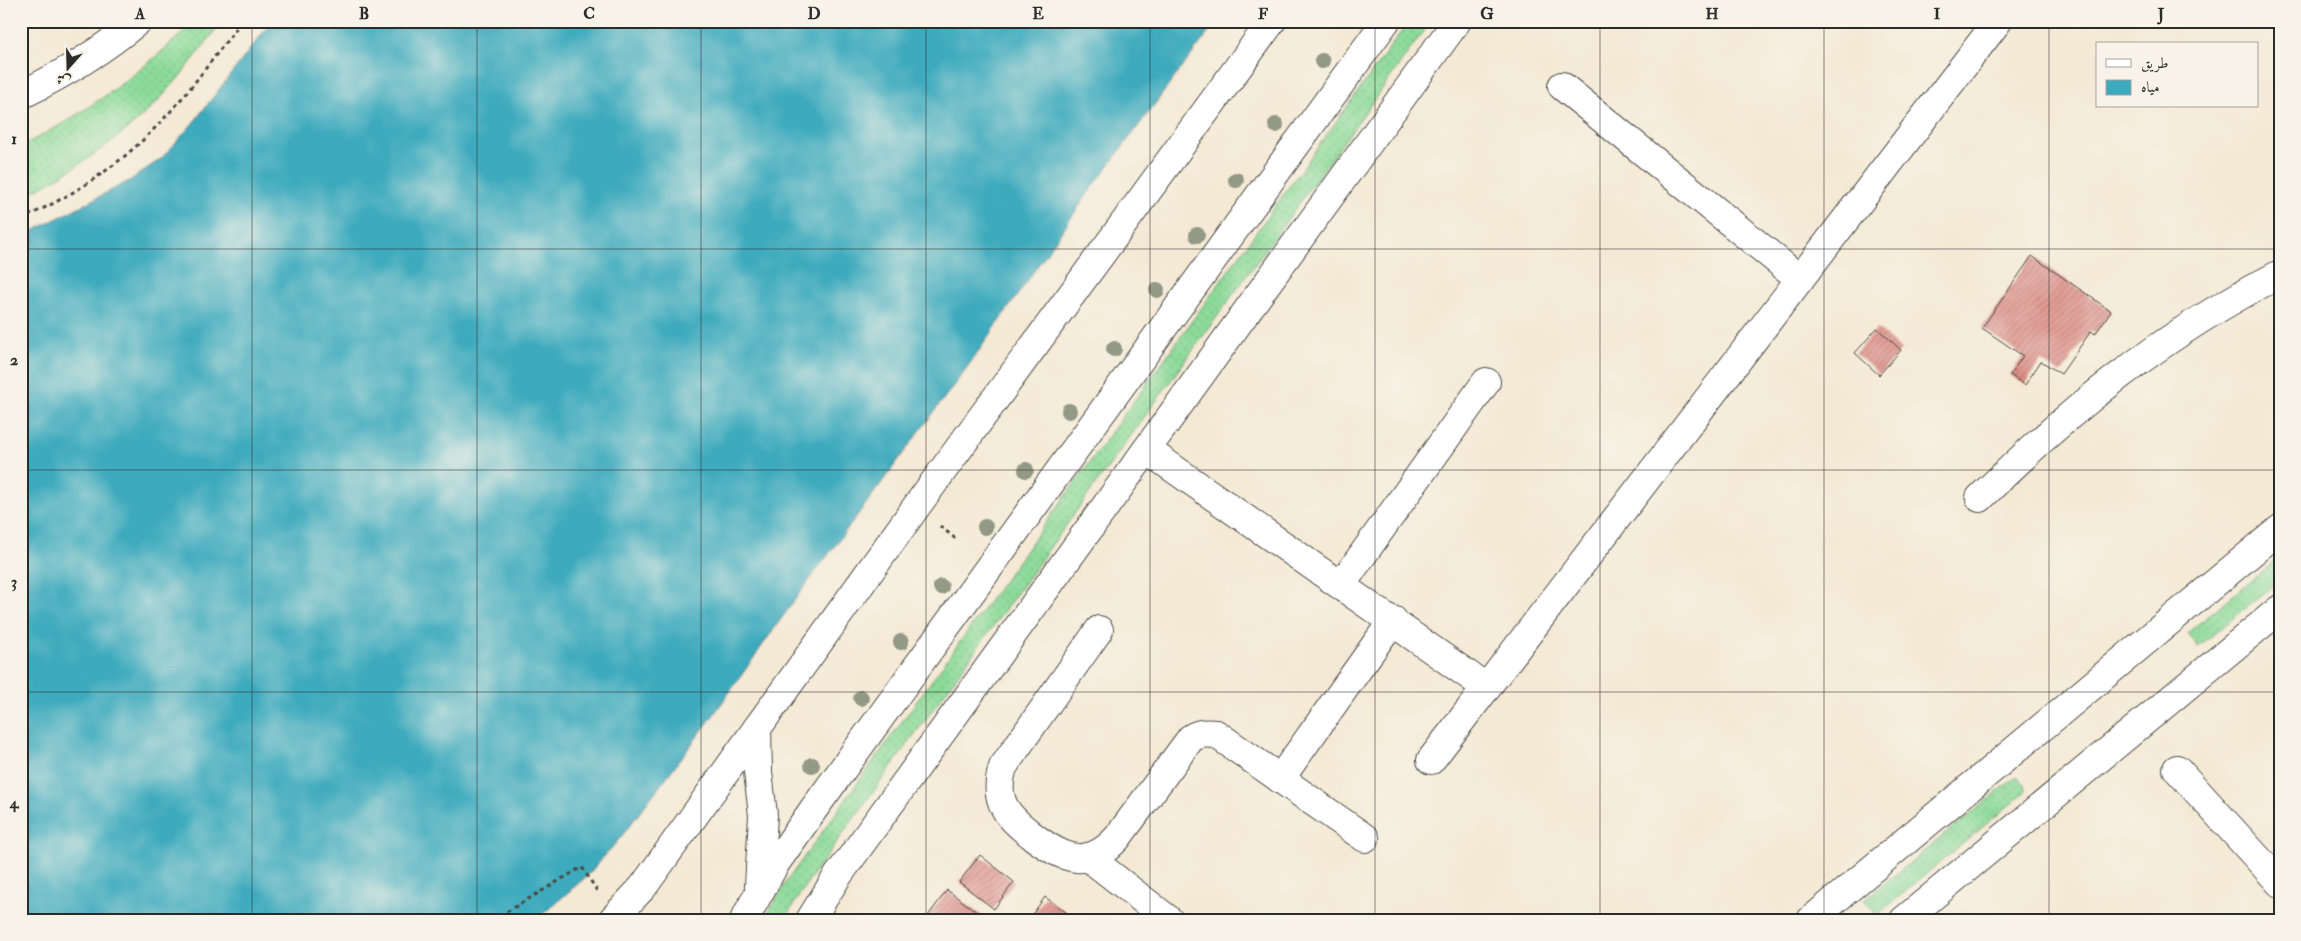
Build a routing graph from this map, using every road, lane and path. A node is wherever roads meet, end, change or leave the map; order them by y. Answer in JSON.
{"nodes":[{"id":1,"x":138,"y":21,"type":"edge"},
{"id":2,"x":242,"y":21,"type":"edge"},
{"id":3,"x":1272,"y":21,"type":"edge"},
{"id":4,"x":1386,"y":21,"type":"edge"},
{"id":5,"x":1457,"y":21,"type":"edge"},
{"id":6,"x":1998,"y":21,"type":"edge"},
{"id":7,"x":1562,"y":86,"type":"dead end"},
{"id":8,"x":21,"y":95,"type":"edge"},
{"id":9,"x":21,"y":218,"type":"edge"},
{"id":10,"x":2280,"y":274,"type":"edge"},
{"id":11,"x":1800,"y":279,"type":"junction"},
{"id":12,"x":1486,"y":382,"type":"dead end"},
{"id":13,"x":1147,"y":450,"type":"junction"},
{"id":14,"x":1980,"y":498,"type":"dead end"},
{"id":15,"x":2280,"y":529,"type":"edge"},
{"id":16,"x":948,"y":533,"type":"dead end"},
{"id":17,"x":957,"y":540,"type":"dead end"},
{"id":18,"x":1342,"y":585,"type":"junction"},
{"id":19,"x":2280,"y":609,"type":"edge"},
{"id":20,"x":1393,"y":620,"type":"junction"},
{"id":21,"x":1100,"y":630,"type":"dead end"},
{"id":22,"x":1487,"y":688,"type":"junction"},
{"id":23,"x":758,"y":728,"type":"junction"},
{"id":24,"x":1431,"y":760,"type":"dead end"},
{"id":25,"x":2177,"y":769,"type":"dead end"},
{"id":26,"x":1280,"y":779,"type":"junction"},
{"id":27,"x":1365,"y":838,"type":"dead end"},
{"id":28,"x":1088,"y":857,"type":"junction"},
{"id":29,"x":2280,"y":883,"type":"edge"},
{"id":30,"x":759,"y":892,"type":"junction"},
{"id":31,"x":600,"y":896,"type":"dead end"},
{"id":32,"x":493,"y":920,"type":"edge"},
{"id":33,"x":612,"y":920,"type":"edge"},
{"id":34,"x":744,"y":920,"type":"edge"},
{"id":35,"x":810,"y":920,"type":"edge"},
{"id":36,"x":1169,"y":920,"type":"edge"},
{"id":37,"x":1811,"y":920,"type":"edge"},
{"id":38,"x":1904,"y":920,"type":"edge"}],
"edges":[{"from":1,"to":8,"type":"main road"},
{"from":2,"to":9,"type":"path"},
{"from":3,"to":23,"type":"main road"},
{"from":4,"to":30,"type":"main road"},
{"from":5,"to":13,"type":"main road"},
{"from":6,"to":11,"type":"main road"},
{"from":7,"to":11,"type":"main road"},
{"from":10,"to":14,"type":"main road"},
{"from":11,"to":22,"type":"main road"},
{"from":12,"to":18,"type":"main road"},
{"from":13,"to":18,"type":"main road"},
{"from":13,"to":35,"type":"main road"},
{"from":15,"to":37,"type":"main road"},
{"from":16,"to":17,"type":"path"},
{"from":18,"to":20,"type":"main road"},
{"from":19,"to":38,"type":"main road"},
{"from":20,"to":22,"type":"main road"},
{"from":20,"to":26,"type":"main road"},
{"from":21,"to":28,"type":"main road"},
{"from":22,"to":24,"type":"main road"},
{"from":23,"to":30,"type":"main road"},
{"from":23,"to":33,"type":"main road"},
{"from":25,"to":29,"type":"main road"},
{"from":26,"to":27,"type":"main road"},
{"from":26,"to":28,"type":"main road"},
{"from":28,"to":36,"type":"main road"},
{"from":30,"to":34,"type":"main road"},
{"from":31,"to":32,"type":"path"}]}
